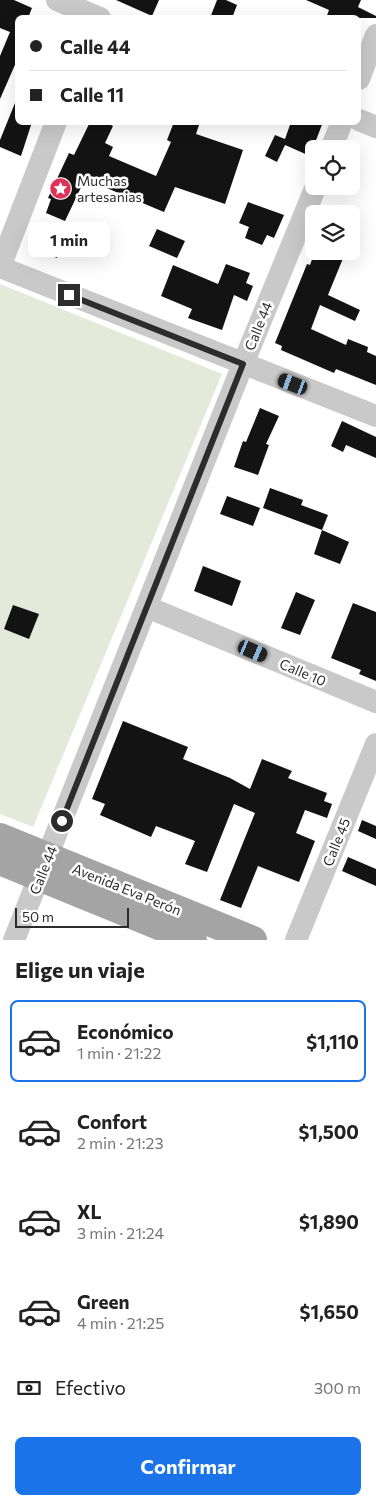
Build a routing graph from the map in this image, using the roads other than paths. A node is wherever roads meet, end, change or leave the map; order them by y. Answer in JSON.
{"nodes":[{"id":1,"x":57,"y":0,"type":"edge"},
{"id":2,"x":100,"y":13,"type":"edge"},
{"id":3,"x":376,"y":35,"type":"edge"},
{"id":4,"x":361,"y":74,"type":"edge"},
{"id":5,"x":361,"y":121,"type":"edge"},
{"id":6,"x":55,"y":125,"type":"edge"},
{"id":7,"x":341,"y":125,"type":"edge"},
{"id":8,"x":376,"y":128,"type":"edge"},
{"id":9,"x":335,"y":140,"type":"edge"},
{"id":10,"x":312,"y":195,"type":"edge"},
{"id":11,"x":0,"y":267,"type":"edge"},
{"id":12,"x":243,"y":364,"type":"junction"},
{"id":13,"x":376,"y":416,"type":"edge"},
{"id":14,"x":148,"y":607,"type":"junction"},
{"id":15,"x":376,"y":702,"type":"edge"},
{"id":16,"x":376,"y":744,"type":"edge"},
{"id":17,"x":0,"y":838,"type":"edge"},
{"id":18,"x":0,"y":861,"type":"edge"},
{"id":19,"x":44,"y":867,"type":"junction"},
{"id":20,"x":14,"y":940,"type":"edge"},
{"id":21,"x":193,"y":940,"type":"edge"},
{"id":22,"x":253,"y":940,"type":"edge"},
{"id":23,"x":296,"y":940,"type":"edge"}],
"edges":[{"from":1,"to":2,"type":"street"},
{"from":3,"to":4,"type":"street"},
{"from":5,"to":8,"type":"street"},
{"from":6,"to":11,"type":"street"},
{"from":7,"to":9,"type":"street"},
{"from":10,"to":12,"type":"street","name":"Calle 44"},
{"from":11,"to":12,"type":"street"},
{"from":12,"to":13,"type":"street"},
{"from":12,"to":14,"type":"street","name":"Calle 44"},
{"from":14,"to":15,"type":"street","name":"Calle 10"},
{"from":14,"to":19,"type":"street","name":"Calle 44"},
{"from":16,"to":23,"type":"street","name":"Calle 45"},
{"from":17,"to":19,"type":"main road","name":"Avenida Eva Perón"},
{"from":18,"to":19,"type":"main road","name":"Avenida Eva Perón"},
{"from":19,"to":20,"type":"street","name":"Calle 44"},
{"from":19,"to":21,"type":"main road","name":"Avenida Eva Perón"},
{"from":19,"to":22,"type":"main road","name":"Avenida Eva Perón"}]}
